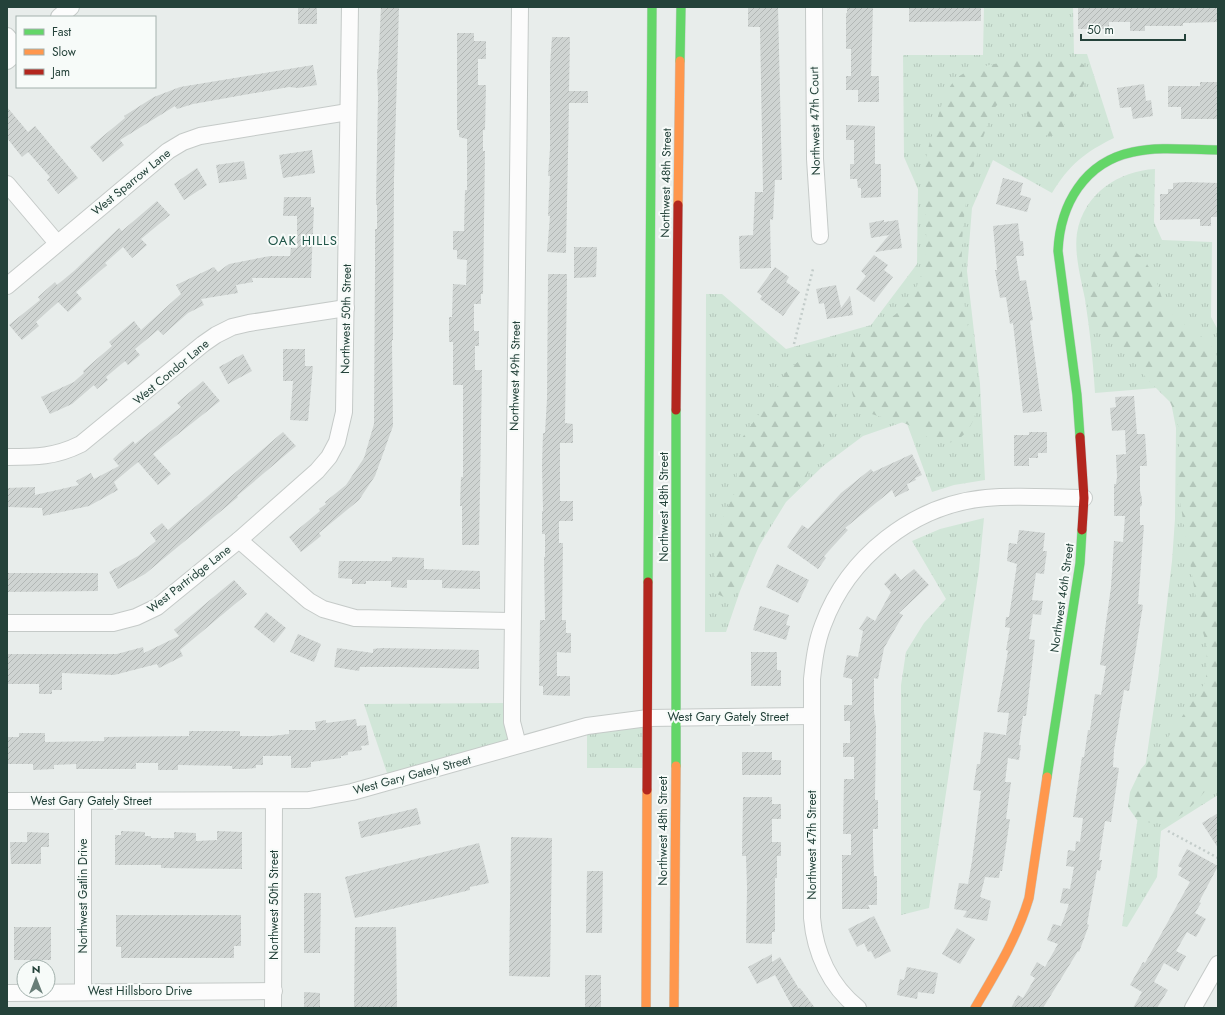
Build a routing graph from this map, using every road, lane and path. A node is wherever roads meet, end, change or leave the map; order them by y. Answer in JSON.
{"nodes":[{"id":1,"x":71,"y":7,"type":"edge"},
{"id":2,"x":350,"y":7,"type":"edge"},
{"id":3,"x":520,"y":7,"type":"edge"},
{"id":4,"x":652,"y":7,"type":"edge"},
{"id":5,"x":681,"y":7,"type":"edge"},
{"id":6,"x":814,"y":7,"type":"edge"},
{"id":7,"x":60,"y":16,"type":"edge"},
{"id":8,"x":7,"y":36,"type":"edge"},
{"id":9,"x":16,"y":47,"type":"edge"},
{"id":10,"x":16,"y":53,"type":"edge"},
{"id":11,"x":7,"y":61,"type":"edge"},
{"id":12,"x":348,"y":112,"type":"junction"},
{"id":13,"x":1218,"y":150,"type":"edge"},
{"id":14,"x":7,"y":184,"type":"edge"},
{"id":15,"x":820,"y":236,"type":"dead end"},
{"id":16,"x":57,"y":243,"type":"junction"},
{"id":17,"x":813,"y":269,"type":"dead end"},
{"id":18,"x":7,"y":286,"type":"edge"},
{"id":19,"x":346,"y":308,"type":"junction"},
{"id":20,"x":794,"y":344,"type":"dead end"},
{"id":21,"x":7,"y":457,"type":"edge"},
{"id":22,"x":1084,"y":498,"type":"junction"},
{"id":23,"x":239,"y":540,"type":"junction"},
{"id":24,"x":512,"y":621,"type":"junction"},
{"id":25,"x":7,"y":623,"type":"edge"},
{"id":26,"x":812,"y":716,"type":"junction"},
{"id":27,"x":676,"y":717,"type":"junction"},
{"id":28,"x":648,"y":718,"type":"junction"},
{"id":29,"x":518,"y":745,"type":"junction"},
{"id":30,"x":7,"y":801,"type":"edge"},
{"id":31,"x":83,"y":801,"type":"junction"},
{"id":32,"x":274,"y":801,"type":"junction"},
{"id":33,"x":1168,"y":831,"type":"dead end"},
{"id":34,"x":1218,"y":858,"type":"edge"},
{"id":35,"x":1218,"y":964,"type":"edge"},
{"id":36,"x":83,"y":991,"type":"junction"},
{"id":37,"x":274,"y":991,"type":"junction"},
{"id":38,"x":7,"y":993,"type":"edge"},
{"id":39,"x":274,"y":1008,"type":"edge"},
{"id":40,"x":646,"y":1008,"type":"edge"},
{"id":41,"x":674,"y":1008,"type":"edge"},
{"id":42,"x":858,"y":1008,"type":"edge"},
{"id":43,"x":975,"y":1008,"type":"edge"},
{"id":44,"x":1193,"y":1008,"type":"edge"}],
"edges":[{"from":1,"to":7,"type":"street"},
{"from":2,"to":12,"type":"street","name":"Northwest 50th Street"},
{"from":3,"to":24,"type":"street","name":"Northwest 49th Street"},
{"from":4,"to":28,"type":"main road","name":"Northwest 48th Street"},
{"from":5,"to":27,"type":"main road","name":"Northwest 48th Street"},
{"from":6,"to":15,"type":"street","name":"Northwest 47th Court"},
{"from":8,"to":9,"type":"street"},
{"from":10,"to":11,"type":"street"},
{"from":12,"to":16,"type":"street","name":"West Sparrow Lane"},
{"from":12,"to":19,"type":"street","name":"Northwest 50th Street"},
{"from":13,"to":22,"type":"main road","name":"Northwest 46th Street"},
{"from":14,"to":16,"type":"street"},
{"from":16,"to":18,"type":"street","name":"West Sparrow Lane"},
{"from":17,"to":20,"type":"path"},
{"from":19,"to":21,"type":"street","name":"West Condor Lane"},
{"from":19,"to":23,"type":"street","name":"Northwest 50th Street"},
{"from":22,"to":26,"type":"street","name":"Northwest 47th Street"},
{"from":22,"to":43,"type":"main road","name":"Northwest 46th Street"},
{"from":23,"to":24,"type":"street","name":"West Partridge Lane"},
{"from":23,"to":25,"type":"street","name":"West Partridge Lane"},
{"from":24,"to":29,"type":"street","name":"Northwest 49th Street"},
{"from":26,"to":27,"type":"street","name":"West Gary Gately Street"},
{"from":26,"to":42,"type":"street","name":"Northwest 47th Street"},
{"from":27,"to":28,"type":"street","name":"West Gary Gately Street"},
{"from":27,"to":41,"type":"main road","name":"Northwest 48th Street"},
{"from":28,"to":29,"type":"street","name":"West Gary Gately Street"},
{"from":28,"to":40,"type":"main road","name":"Northwest 48th Street"},
{"from":29,"to":32,"type":"street","name":"West Gary Gately Street"},
{"from":30,"to":31,"type":"street","name":"West Gary Gately Street"},
{"from":31,"to":32,"type":"street","name":"West Gary Gately Street"},
{"from":31,"to":36,"type":"street","name":"Northwest Gatlin Drive"},
{"from":32,"to":37,"type":"street","name":"Northwest 50th Street"},
{"from":33,"to":34,"type":"path"},
{"from":35,"to":44,"type":"street"},
{"from":36,"to":37,"type":"street","name":"West Hillsboro Drive"},
{"from":36,"to":38,"type":"street","name":"West Hillsboro Drive"},
{"from":37,"to":39,"type":"street","name":"Northwest 50th Street"}]}
